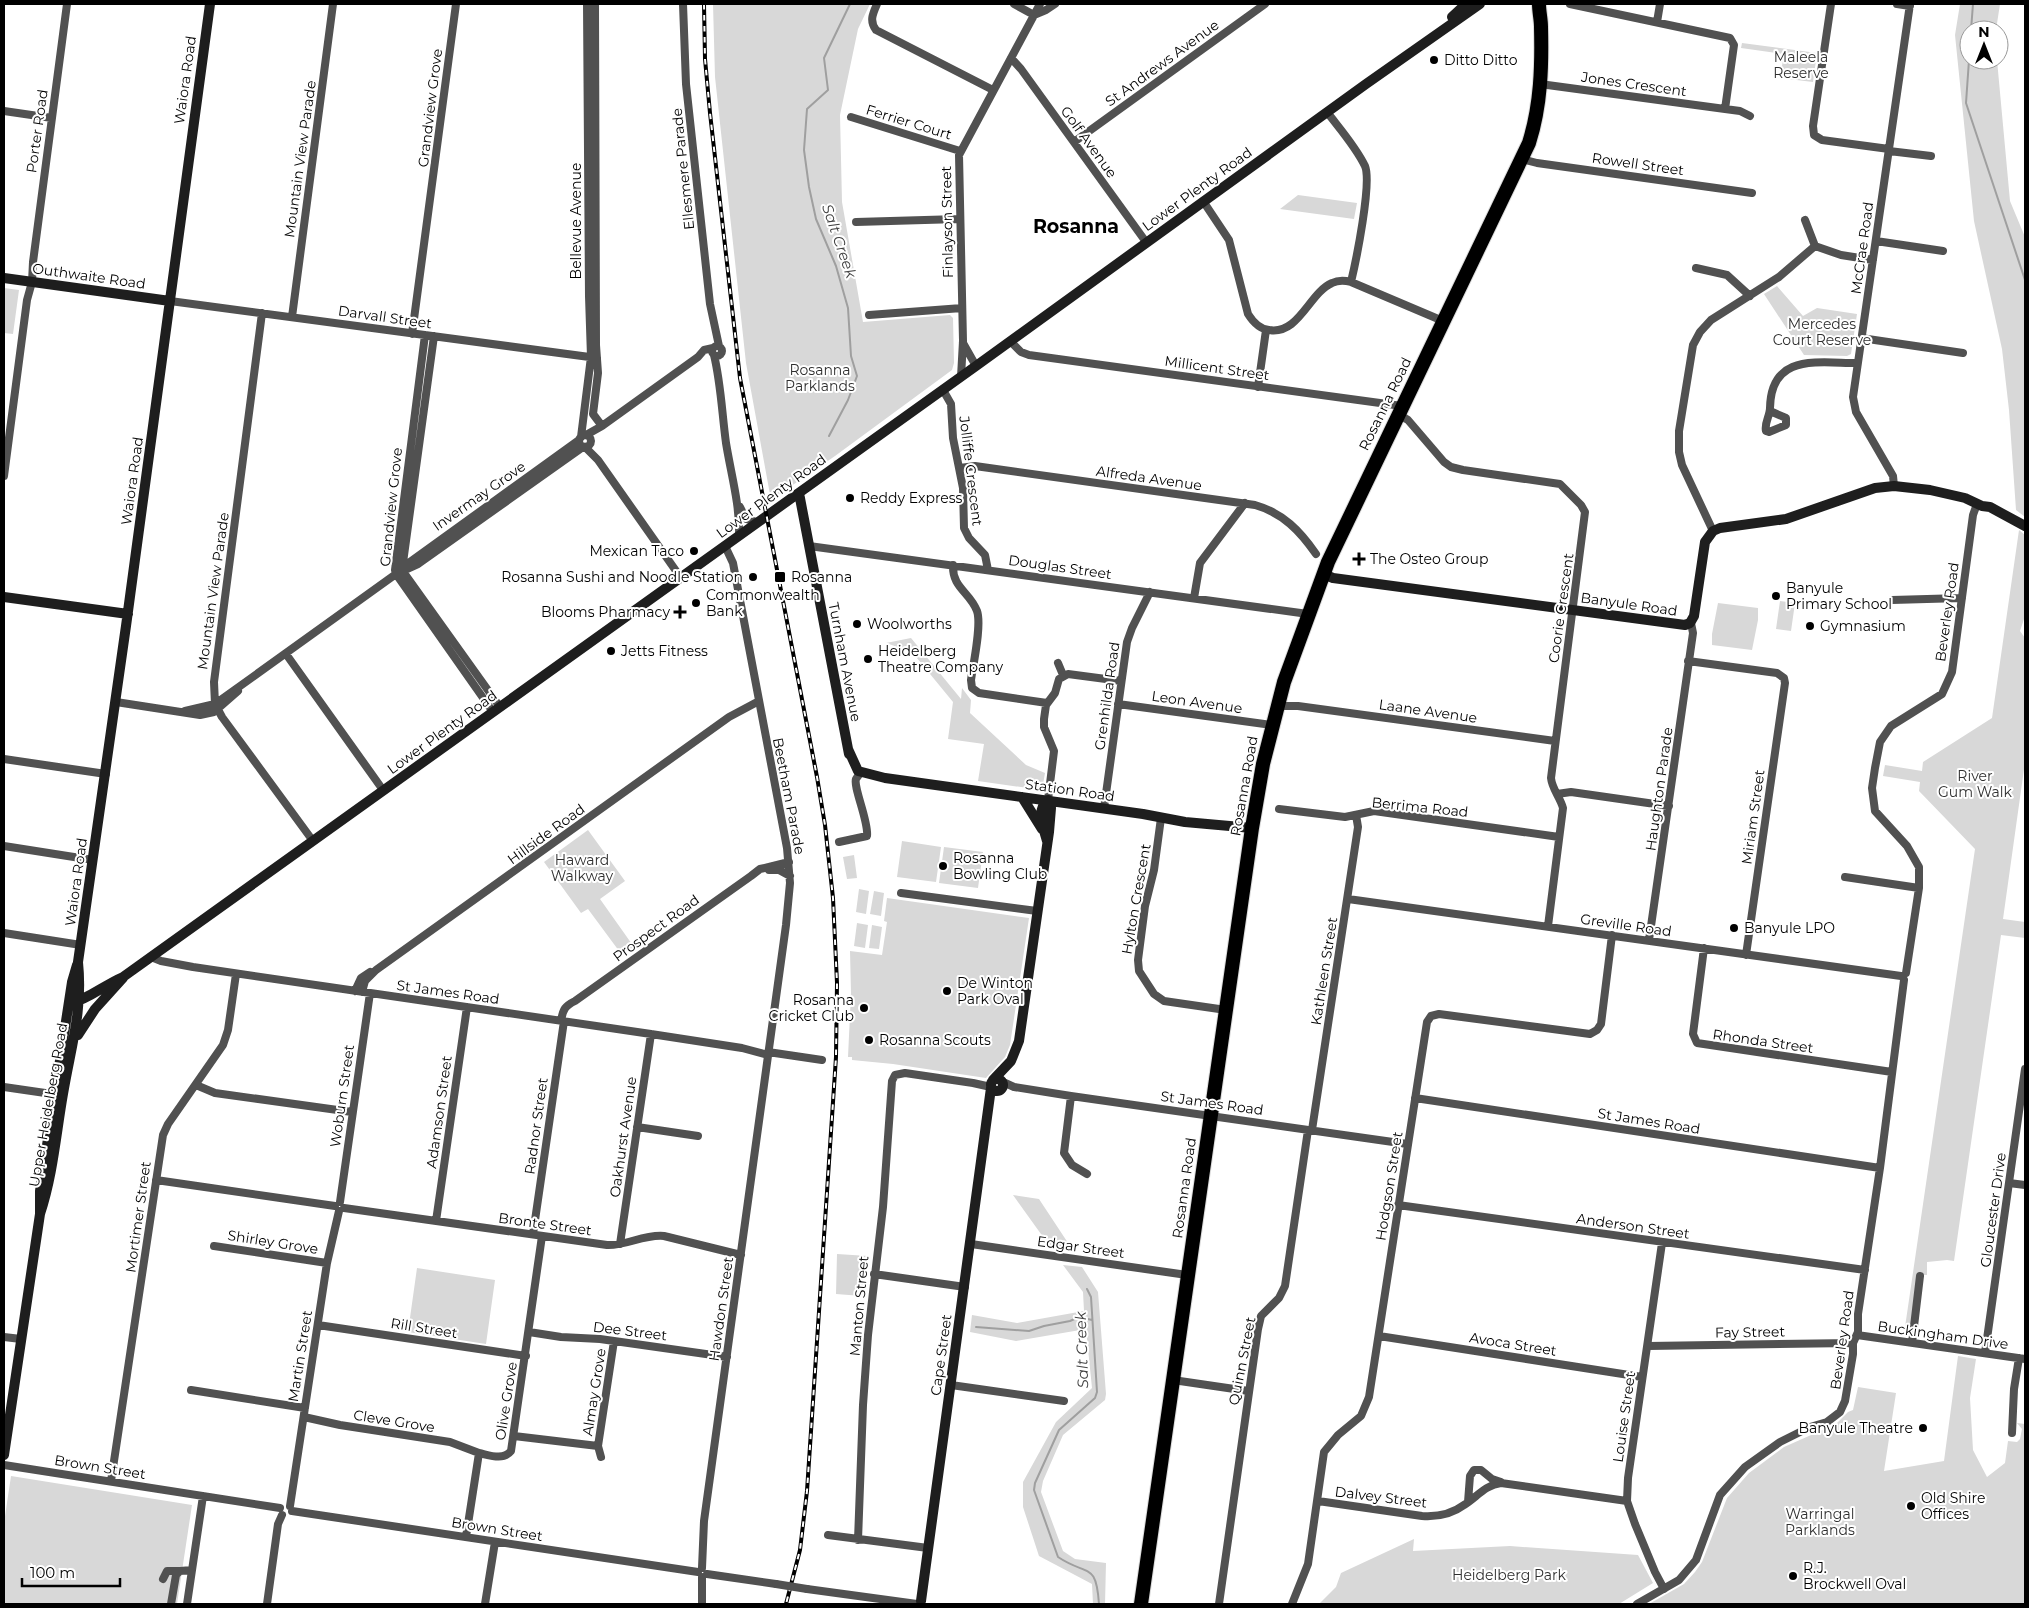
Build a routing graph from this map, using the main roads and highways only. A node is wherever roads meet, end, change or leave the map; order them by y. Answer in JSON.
{"nodes":[{"id":1,"x":210,"y":4,"type":"edge"},
{"id":2,"x":1466,"y":4,"type":"edge"},
{"id":3,"x":1480,"y":4,"type":"edge"},
{"id":4,"x":1539,"y":4,"type":"edge"},
{"id":5,"x":1547,"y":4,"type":"edge"},
{"id":6,"x":1542,"y":24,"type":"junction"},
{"id":7,"x":1434,"y":35,"type":"junction"},
{"id":8,"x":4,"y":278,"type":"edge"},
{"id":9,"x":170,"y":301,"type":"junction"},
{"id":10,"x":798,"y":493,"type":"junction"},
{"id":11,"x":2025,"y":526,"type":"edge"},
{"id":12,"x":1323,"y":574,"type":"junction"},
{"id":13,"x":4,"y":597,"type":"edge"},
{"id":14,"x":128,"y":614,"type":"junction"},
{"id":15,"x":858,"y":773,"type":"joint"},
{"id":16,"x":1022,"y":797,"type":"junction"},
{"id":17,"x":1048,"y":800,"type":"junction"},
{"id":18,"x":1252,"y":828,"type":"junction"},
{"id":19,"x":1044,"y":832,"type":"junction"},
{"id":20,"x":1047,"y":842,"type":"junction"},
{"id":21,"x":78,"y":962,"type":"junction"},
{"id":22,"x":123,"y":977,"type":"junction"},
{"id":23,"x":80,"y":979,"type":"junction"},
{"id":24,"x":95,"y":992,"type":"junction"},
{"id":25,"x":102,"y":1000,"type":"junction"},
{"id":26,"x":79,"y":1005,"type":"junction"},
{"id":27,"x":68,"y":1007,"type":"junction"},
{"id":28,"x":74,"y":1043,"type":"junction"},
{"id":29,"x":58,"y":1095,"type":"junction"},
{"id":30,"x":4,"y":1455,"type":"edge"},
{"id":31,"x":919,"y":1603,"type":"edge"},
{"id":32,"x":1141,"y":1604,"type":"edge"}],
"edges":[{"from":1,"to":9,"type":"main road","name":"Waiora Road"},
{"from":2,"to":7,"type":"main road","name":"Lower Plenty Road"},
{"from":3,"to":7,"type":"main road","name":"Lower Plenty Road"},
{"from":4,"to":6,"type":"highway","name":"Rosanna Road"},
{"from":5,"to":6,"type":"highway","name":"Rosanna Road"},
{"from":6,"to":12,"type":"highway","name":"Rosanna Road"},
{"from":7,"to":10,"type":"main road","name":"Lower Plenty Road"},
{"from":8,"to":9,"type":"main road","name":"Outhwaite Road"},
{"from":9,"to":14,"type":"main road","name":"Waiora Road"},
{"from":10,"to":15,"type":"main road","name":"Turnham Avenue"},
{"from":10,"to":22,"type":"main road","name":"Lower Plenty Road"},
{"from":11,"to":12,"type":"main road","name":"Banyule Road"},
{"from":12,"to":18,"type":"highway","name":"Rosanna Road"},
{"from":13,"to":14,"type":"main road"},
{"from":14,"to":21,"type":"main road","name":"Waiora Road"},
{"from":15,"to":16,"type":"main road","name":"Station Road"},
{"from":16,"to":17,"type":"main road","name":"Station Road"},
{"from":16,"to":19,"type":"main road"},
{"from":17,"to":18,"type":"main road","name":"Station Road"},
{"from":17,"to":19,"type":"main road"},
{"from":17,"to":20,"type":"main road","name":"Cape Street"},
{"from":18,"to":32,"type":"highway","name":"Rosanna Road"},
{"from":19,"to":20,"type":"main road"},
{"from":20,"to":31,"type":"main road","name":"Cape Street"},
{"from":21,"to":23,"type":"main road","name":"Waiora Road"},
{"from":21,"to":27,"type":"main road","name":"Waiora Road"},
{"from":22,"to":24,"type":"main road","name":"Lower Plenty Road"},
{"from":22,"to":25,"type":"main road","name":"Lower Plenty Road"},
{"from":23,"to":24,"type":"main road"},
{"from":23,"to":26,"type":"main road","name":"Waiora Road"},
{"from":24,"to":26,"type":"main road","name":"Lower Plenty Road"},
{"from":25,"to":26,"type":"main road"},
{"from":25,"to":28,"type":"main road","name":"Lower Plenty Road"},
{"from":26,"to":27,"type":"main road"},
{"from":26,"to":28,"type":"main road","name":"Upper Heidelberg Road"},
{"from":27,"to":29,"type":"main road","name":"Upper Heidelberg Road"},
{"from":28,"to":29,"type":"main road","name":"Upper Heidelberg Road"},
{"from":29,"to":30,"type":"main road","name":"Upper Heidelberg Road"}]}
